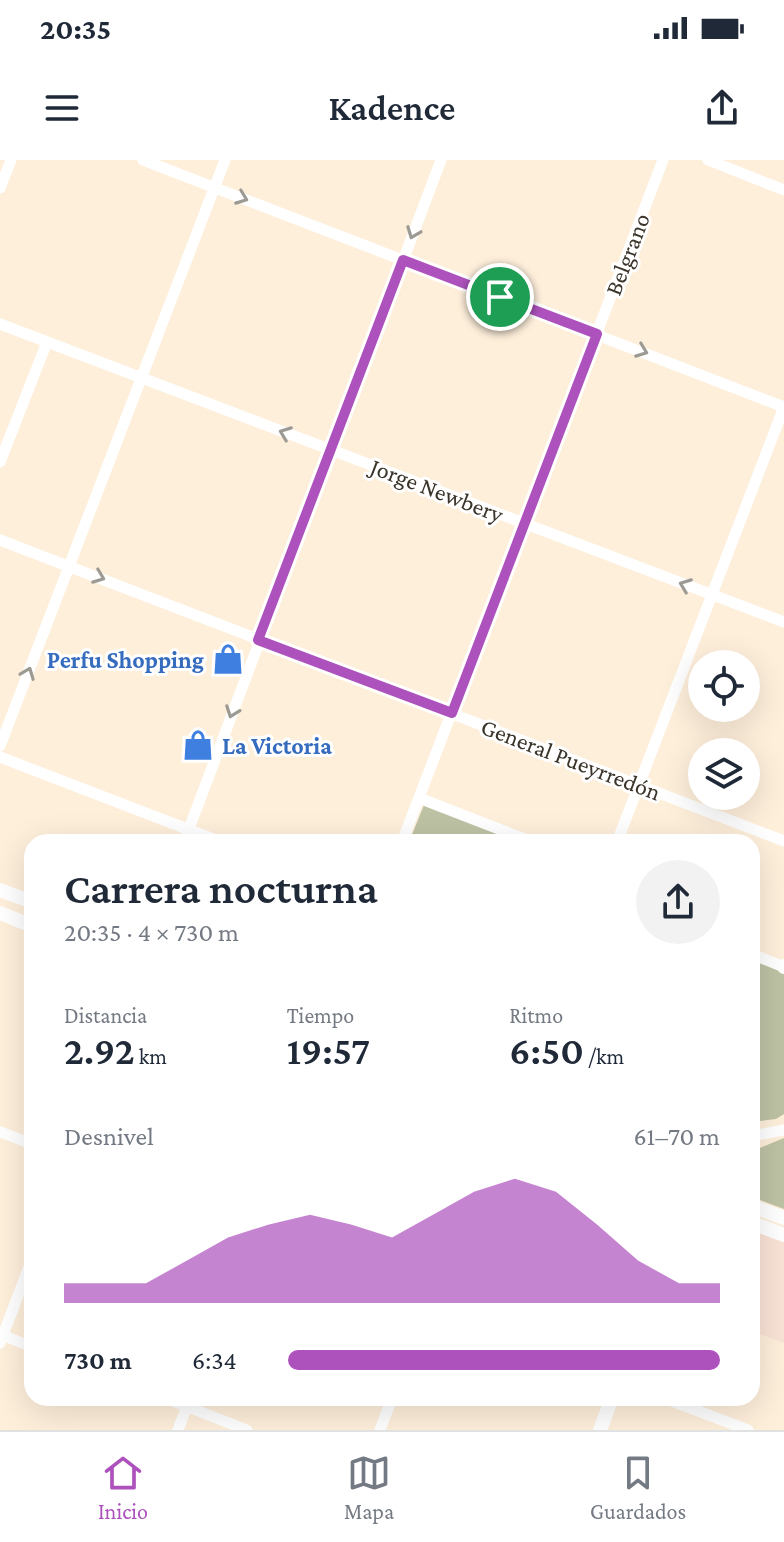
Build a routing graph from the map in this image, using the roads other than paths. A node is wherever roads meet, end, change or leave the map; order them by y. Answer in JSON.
{"nodes":[{"id":1,"x":11,"y":160,"type":"edge"},
{"id":2,"x":143,"y":160,"type":"edge"},
{"id":3,"x":225,"y":160,"type":"edge"},
{"id":4,"x":441,"y":160,"type":"edge"},
{"id":5,"x":663,"y":160,"type":"edge"},
{"id":6,"x":708,"y":160,"type":"edge"},
{"id":7,"x":214,"y":187,"type":"junction"},
{"id":8,"x":0,"y":188,"type":"edge"},
{"id":9,"x":784,"y":190,"type":"edge"},
{"id":10,"x":403,"y":260,"type":"junction"},
{"id":11,"x":0,"y":324,"type":"edge"},
{"id":12,"x":597,"y":334,"type":"junction"},
{"id":13,"x":47,"y":342,"type":"junction"},
{"id":14,"x":141,"y":377,"type":"junction"},
{"id":15,"x":784,"y":407,"type":"edge"},
{"id":16,"x":331,"y":450,"type":"junction"},
{"id":17,"x":0,"y":462,"type":"edge"},
{"id":18,"x":524,"y":523,"type":"junction"},
{"id":19,"x":0,"y":540,"type":"edge"},
{"id":20,"x":69,"y":566,"type":"junction"},
{"id":21,"x":712,"y":595,"type":"junction"},
{"id":22,"x":784,"y":622,"type":"edge"},
{"id":23,"x":258,"y":640,"type":"junction"},
{"id":24,"x":452,"y":713,"type":"junction"},
{"id":25,"x":0,"y":746,"type":"edge"},
{"id":26,"x":0,"y":757,"type":"edge"},
{"id":27,"x":638,"y":785,"type":"junction"},
{"id":28,"x":419,"y":798,"type":"junction"},
{"id":29,"x":188,"y":829,"type":"junction"},
{"id":30,"x":186,"y":834,"type":"edge"},
{"id":31,"x":201,"y":834,"type":"edge"},
{"id":32,"x":405,"y":834,"type":"edge"},
{"id":33,"x":511,"y":834,"type":"edge"},
{"id":34,"x":620,"y":834,"type":"edge"},
{"id":35,"x":784,"y":841,"type":"edge"},
{"id":36,"x":0,"y":890,"type":"edge"},
{"id":37,"x":24,"y":899,"type":"edge"},
{"id":38,"x":0,"y":913,"type":"edge"},
{"id":39,"x":24,"y":923,"type":"edge"},
{"id":40,"x":760,"y":957,"type":"edge"},
{"id":41,"x":784,"y":967,"type":"edge"},
{"id":42,"x":784,"y":1130,"type":"edge"},
{"id":43,"x":0,"y":1132,"type":"edge"},
{"id":44,"x":760,"y":1134,"type":"edge"},
{"id":45,"x":24,"y":1141,"type":"edge"},
{"id":46,"x":760,"y":1209,"type":"edge"},
{"id":47,"x":784,"y":1218,"type":"edge"},
{"id":48,"x":760,"y":1226,"type":"edge"},
{"id":49,"x":784,"y":1235,"type":"edge"},
{"id":50,"x":24,"y":1279,"type":"edge"},
{"id":51,"x":1,"y":1337,"type":"edge"},
{"id":52,"x":24,"y":1344,"type":"edge"},
{"id":53,"x":187,"y":1406,"type":"edge"},
{"id":54,"x":196,"y":1406,"type":"edge"},
{"id":55,"x":389,"y":1406,"type":"edge"},
{"id":56,"x":609,"y":1406,"type":"edge"},
{"id":57,"x":685,"y":1406,"type":"edge"},
{"id":58,"x":178,"y":1430,"type":"edge"},
{"id":59,"x":247,"y":1430,"type":"edge"},
{"id":60,"x":380,"y":1430,"type":"edge"},
{"id":61,"x":600,"y":1430,"type":"edge"},
{"id":62,"x":748,"y":1430,"type":"edge"}],
"edges":[{"from":1,"to":8,"type":"street"},
{"from":2,"to":7,"type":"street"},
{"from":3,"to":7,"type":"street"},
{"from":4,"to":10,"type":"street","one_way":true},
{"from":5,"to":12,"type":"street","name":"Belgrano"},
{"from":6,"to":9,"type":"street"},
{"from":7,"to":10,"type":"street","one_way":true},
{"from":7,"to":14,"type":"street"},
{"from":10,"to":12,"type":"street"},
{"from":10,"to":16,"type":"street"},
{"from":11,"to":13,"type":"street","name":"Jorge Newbery"},
{"from":12,"to":15,"type":"street","one_way":true},
{"from":12,"to":18,"type":"street","name":"Belgrano"},
{"from":13,"to":14,"type":"street","name":"Jorge Newbery"},
{"from":13,"to":17,"type":"street"},
{"from":16,"to":14,"type":"street","name":"Jorge Newbery","one_way":true},
{"from":14,"to":20,"type":"street"},
{"from":15,"to":21,"type":"street"},
{"from":16,"to":18,"type":"street","name":"Jorge Newbery"},
{"from":16,"to":23,"type":"street"},
{"from":21,"to":18,"type":"street","name":"Jorge Newbery","one_way":true},
{"from":18,"to":24,"type":"street","name":"Belgrano"},
{"from":19,"to":20,"type":"street","name":"General Pueyrredón"},
{"from":20,"to":23,"type":"street","name":"General Pueyrredón","one_way":true},
{"from":25,"to":20,"type":"street","one_way":true},
{"from":21,"to":22,"type":"street","name":"Jorge Newbery"},
{"from":21,"to":27,"type":"street"},
{"from":23,"to":24,"type":"street","name":"General Pueyrredón"},
{"from":23,"to":29,"type":"street","one_way":true},
{"from":24,"to":27,"type":"street","name":"General Pueyrredón"},
{"from":24,"to":28,"type":"street","name":"Belgrano"},
{"from":26,"to":29,"type":"street"},
{"from":27,"to":34,"type":"street"},
{"from":27,"to":35,"type":"street","name":"General Pueyrredón"},
{"from":28,"to":32,"type":"street","name":"Belgrano"},
{"from":28,"to":33,"type":"street"},
{"from":29,"to":30,"type":"street"},
{"from":29,"to":31,"type":"street"},
{"from":36,"to":37,"type":"main road"},
{"from":38,"to":39,"type":"main road"},
{"from":40,"to":41,"type":"street"},
{"from":42,"to":44,"type":"street"},
{"from":43,"to":45,"type":"street"},
{"from":46,"to":47,"type":"main road"},
{"from":48,"to":49,"type":"main road"},
{"from":50,"to":51,"type":"street"},
{"from":51,"to":52,"type":"street"},
{"from":53,"to":58,"type":"street"},
{"from":54,"to":59,"type":"street"},
{"from":55,"to":60,"type":"street"},
{"from":56,"to":61,"type":"main road"},
{"from":57,"to":62,"type":"street"}]}
